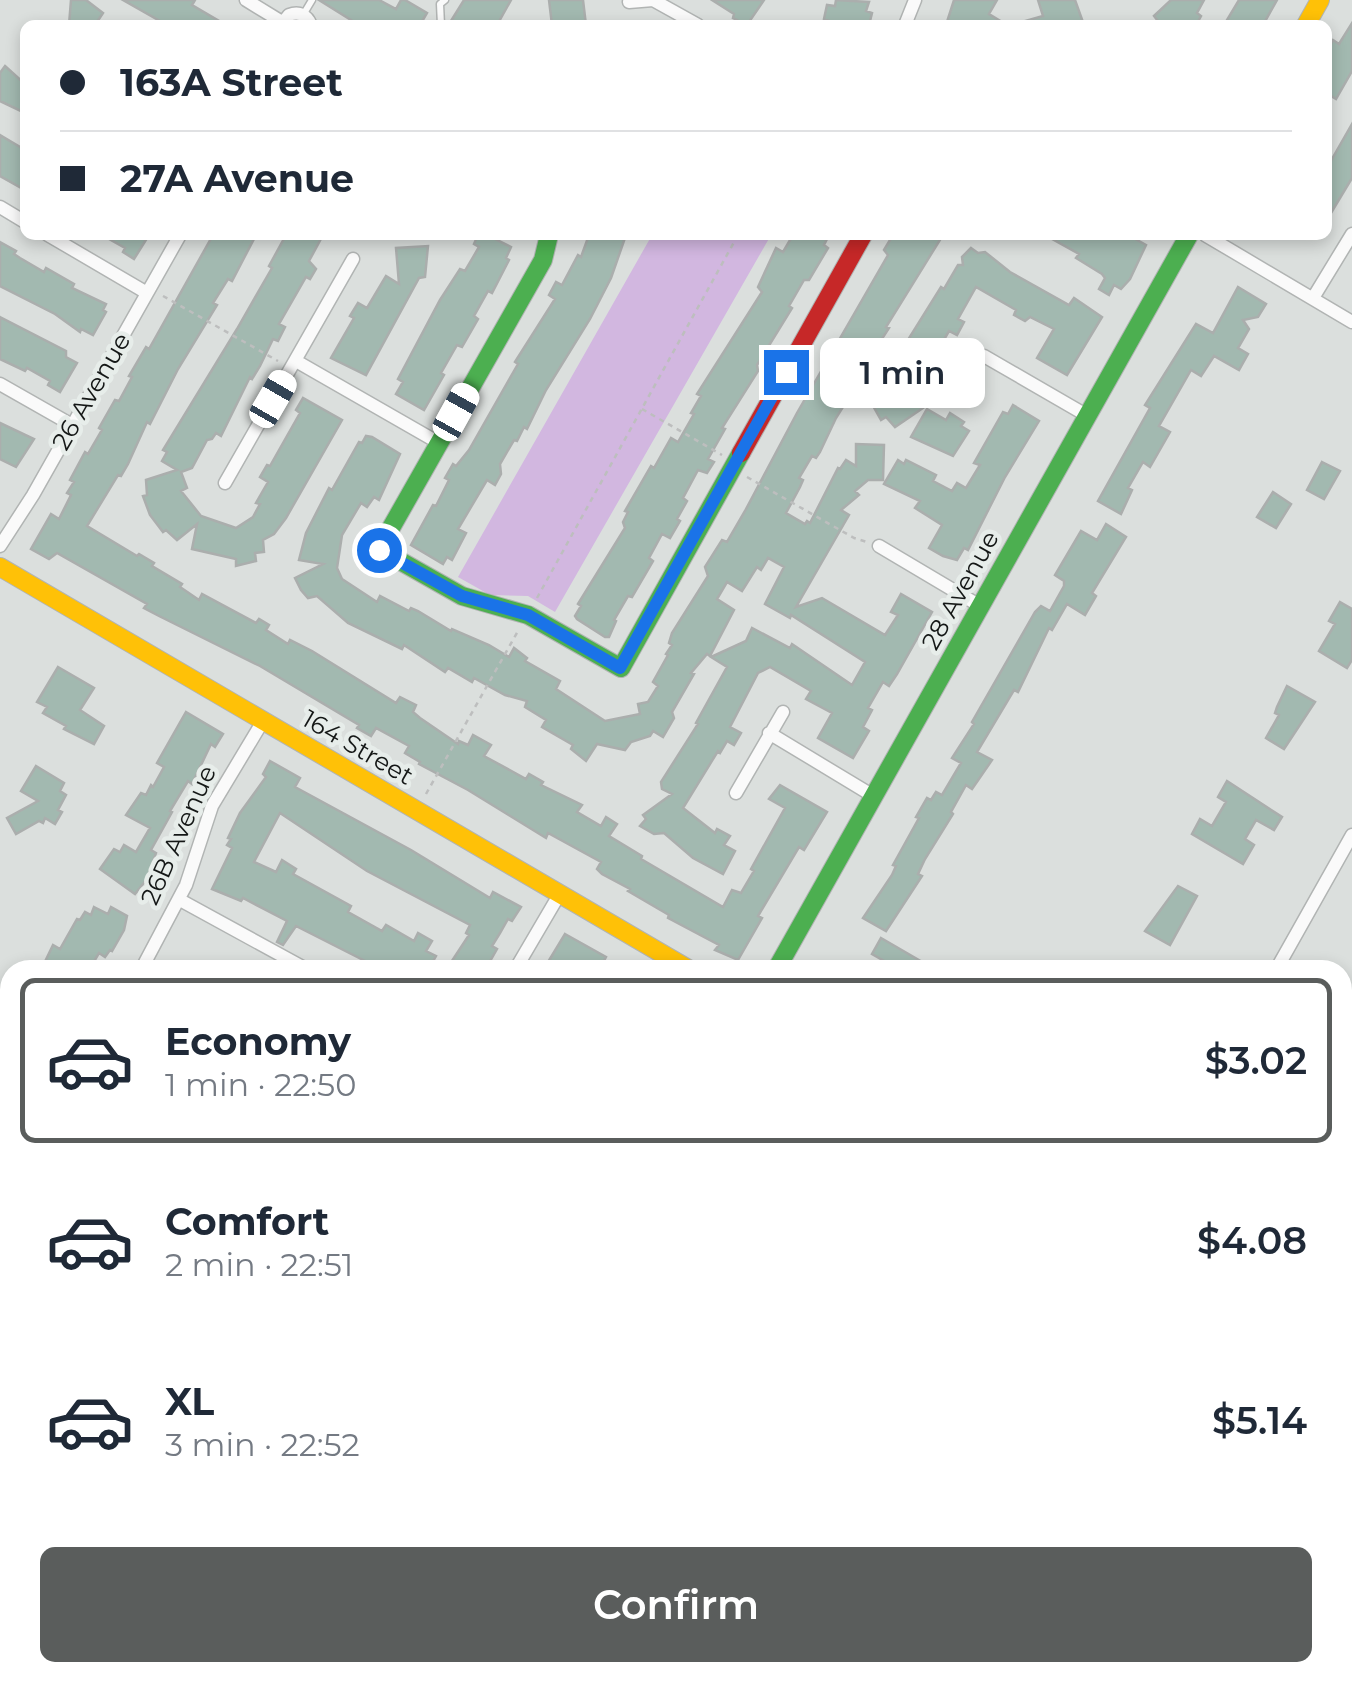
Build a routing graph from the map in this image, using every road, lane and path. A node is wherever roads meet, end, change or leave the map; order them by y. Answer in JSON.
{"nodes":[{"id":1,"x":246,"y":0,"type":"edge"},
{"id":2,"x":312,"y":0,"type":"edge"},
{"id":3,"x":629,"y":2,"type":"dead end"},
{"id":4,"x":276,"y":20,"type":"edge"},
{"id":5,"x":285,"y":20,"type":"edge"},
{"id":6,"x":307,"y":20,"type":"edge"},
{"id":7,"x":689,"y":20,"type":"edge"},
{"id":8,"x":1352,"y":234,"type":"edge"},
{"id":9,"x":57,"y":240,"type":"edge"},
{"id":10,"x":177,"y":240,"type":"edge"},
{"id":11,"x":548,"y":240,"type":"edge"},
{"id":12,"x":735,"y":240,"type":"edge"},
{"id":13,"x":859,"y":240,"type":"edge"},
{"id":14,"x":1186,"y":240,"type":"edge"},
{"id":15,"x":1214,"y":240,"type":"edge"},
{"id":16,"x":353,"y":259,"type":"dead end"},
{"id":17,"x":147,"y":293,"type":"junction"},
{"id":18,"x":1313,"y":298,"type":"junction"},
{"id":19,"x":1352,"y":322,"type":"edge"},
{"id":20,"x":984,"y":356,"type":"dead end"},
{"id":21,"x":293,"y":365,"type":"junction"},
{"id":22,"x":0,"y":384,"type":"edge"},
{"id":23,"x":641,"y":409,"type":"junction"},
{"id":24,"x":1086,"y":415,"type":"junction"},
{"id":25,"x":72,"y":426,"type":"junction"},
{"id":26,"x":438,"y":443,"type":"junction"},
{"id":27,"x":722,"y":455,"type":"dead end"},
{"id":28,"x":746,"y":477,"type":"dead end"},
{"id":29,"x":225,"y":483,"type":"dead end"},
{"id":30,"x":0,"y":546,"type":"edge"},
{"id":31,"x":878,"y":546,"type":"joint"},
{"id":32,"x":0,"y":567,"type":"edge"},
{"id":33,"x":980,"y":606,"type":"junction"},
{"id":34,"x":528,"y":615,"type":"junction"},
{"id":35,"x":783,"y":712,"type":"dead end"},
{"id":36,"x":263,"y":721,"type":"junction"},
{"id":37,"x":769,"y":732,"type":"junction"},
{"id":38,"x":736,"y":792,"type":"dead end"},
{"id":39,"x":425,"y":795,"type":"dead end"},
{"id":40,"x":875,"y":797,"type":"junction"},
{"id":41,"x":1352,"y":835,"type":"edge"},
{"id":42,"x":560,"y":895,"type":"junction"},
{"id":43,"x":180,"y":900,"type":"junction"},
{"id":44,"x":146,"y":960,"type":"edge"},
{"id":45,"x":290,"y":960,"type":"edge"},
{"id":46,"x":520,"y":960,"type":"edge"},
{"id":47,"x":673,"y":960,"type":"edge"},
{"id":48,"x":782,"y":960,"type":"edge"},
{"id":49,"x":1282,"y":960,"type":"edge"}],
"edges":[{"from":1,"to":4,"type":"street"},
{"from":2,"to":6,"type":"lane"},
{"from":3,"to":7,"type":"street"},
{"from":5,"to":6,"type":"street"},
{"from":8,"to":18,"type":"street"},
{"from":9,"to":17,"type":"street"},
{"from":10,"to":17,"type":"street","name":"26 Avenue"},
{"from":11,"to":26,"type":"street"},
{"from":12,"to":23,"type":"path"},
{"from":13,"to":34,"type":"street"},
{"from":14,"to":24,"type":"street","name":"28 Avenue"},
{"from":15,"to":18,"type":"street"},
{"from":16,"to":21,"type":"street"},
{"from":17,"to":21,"type":"path"},
{"from":17,"to":25,"type":"street","name":"26 Avenue"},
{"from":18,"to":19,"type":"street"},
{"from":20,"to":24,"type":"street"},
{"from":21,"to":26,"type":"street"},
{"from":21,"to":29,"type":"street"},
{"from":22,"to":25,"type":"street"},
{"from":23,"to":27,"type":"path"},
{"from":23,"to":34,"type":"path"},
{"from":24,"to":33,"type":"street","name":"28 Avenue"},
{"from":25,"to":30,"type":"street","name":"26 Avenue"},
{"from":26,"to":34,"type":"street"},
{"from":28,"to":31,"type":"path"},
{"from":31,"to":33,"type":"street"},
{"from":32,"to":36,"type":"street","name":"164 Street"},
{"from":33,"to":40,"type":"street","name":"28 Avenue"},
{"from":34,"to":39,"type":"path"},
{"from":35,"to":37,"type":"street"},
{"from":36,"to":42,"type":"street","name":"164 Street"},
{"from":36,"to":43,"type":"street","name":"26B Avenue"},
{"from":37,"to":38,"type":"street"},
{"from":37,"to":40,"type":"street"},
{"from":40,"to":48,"type":"street","name":"28 Avenue"},
{"from":41,"to":49,"type":"street"},
{"from":42,"to":46,"type":"street"},
{"from":42,"to":47,"type":"street","name":"164 Street"},
{"from":43,"to":44,"type":"street","name":"26B Avenue"},
{"from":43,"to":45,"type":"street"}]}
